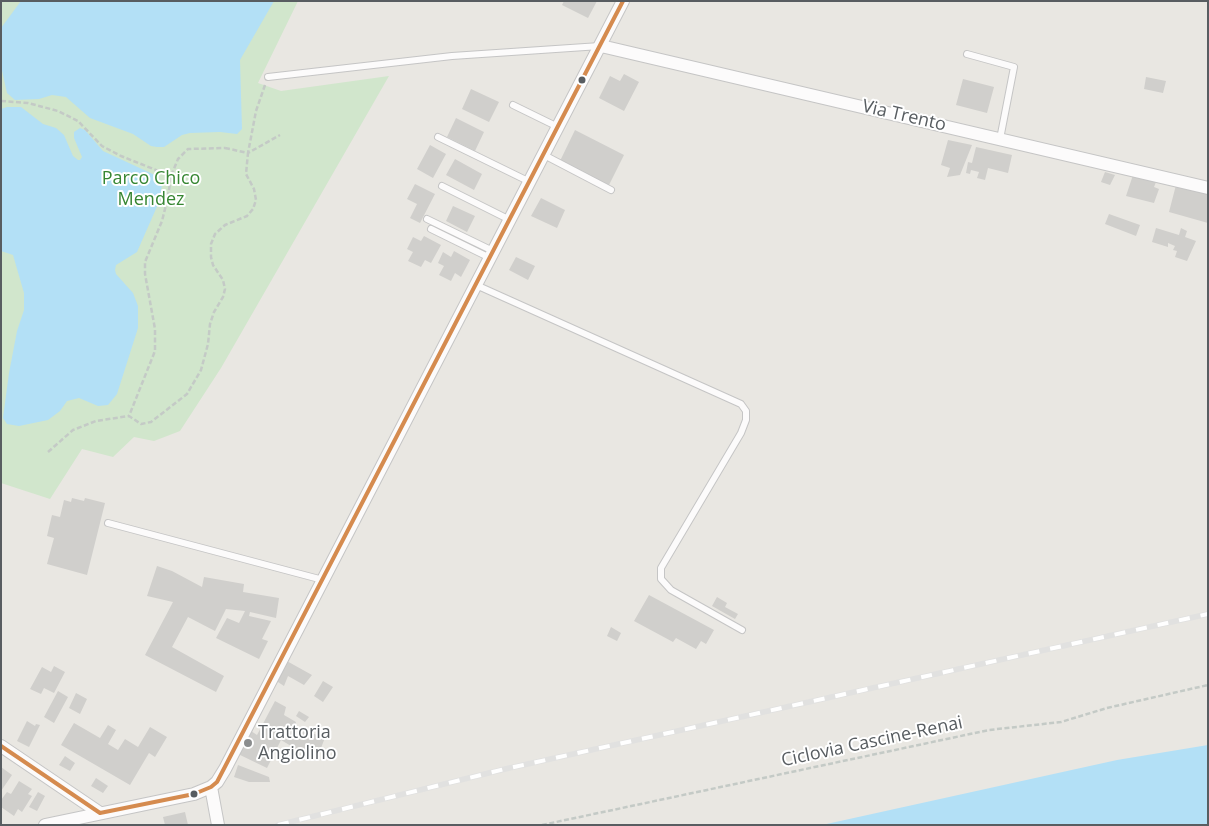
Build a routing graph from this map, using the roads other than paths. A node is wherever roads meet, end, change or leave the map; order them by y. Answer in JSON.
{"nodes":[{"id":1,"x":624,"y":1,"type":"edge"},
{"id":2,"x":601,"y":46,"type":"junction"},
{"id":3,"x":967,"y":54,"type":"dead end"},
{"id":4,"x":268,"y":77,"type":"road end"},
{"id":5,"x":513,"y":105,"type":"dead end"},
{"id":6,"x":558,"y":127,"type":"junction"},
{"id":7,"x":438,"y":137,"type":"dead end"},
{"id":8,"x":1000,"y":139,"type":"junction"},
{"id":9,"x":544,"y":155,"type":"junction"},
{"id":10,"x":530,"y":182,"type":"junction"},
{"id":11,"x":442,"y":186,"type":"dead end"},
{"id":12,"x":1208,"y":188,"type":"edge"},
{"id":13,"x":611,"y":190,"type":"dead end"},
{"id":14,"x":427,"y":219,"type":"dead end"},
{"id":15,"x":510,"y":220,"type":"junction"},
{"id":16,"x":431,"y":229,"type":"dead end"},
{"id":17,"x":492,"y":255,"type":"junction"},
{"id":18,"x":476,"y":285,"type":"junction"},
{"id":19,"x":108,"y":523,"type":"dead end"},
{"id":20,"x":323,"y":580,"type":"junction"},
{"id":21,"x":742,"y":630,"type":"dead end"},
{"id":22,"x":1,"y":746,"type":"edge"},
{"id":23,"x":211,"y":787,"type":"junction"},
{"id":24,"x":100,"y":812,"type":"junction"},
{"id":25,"x":45,"y":825,"type":"edge"},
{"id":26,"x":218,"y":825,"type":"edge"}],
"edges":[{"from":1,"to":2,"type":"street"},
{"from":2,"to":4,"type":"lane"},
{"from":2,"to":6,"type":"street"},
{"from":2,"to":8,"type":"street","name":"Via Trento"},
{"from":3,"to":8,"type":"lane"},
{"from":5,"to":6,"type":"lane"},
{"from":6,"to":9,"type":"street"},
{"from":7,"to":10,"type":"lane"},
{"from":8,"to":12,"type":"street","name":"Via Trento"},
{"from":9,"to":10,"type":"street"},
{"from":9,"to":13,"type":"lane"},
{"from":10,"to":15,"type":"street"},
{"from":11,"to":15,"type":"lane"},
{"from":14,"to":17,"type":"lane"},
{"from":15,"to":17,"type":"street"},
{"from":16,"to":17,"type":"lane"},
{"from":17,"to":18,"type":"street"},
{"from":18,"to":20,"type":"street"},
{"from":18,"to":21,"type":"lane"},
{"from":19,"to":20,"type":"lane"},
{"from":20,"to":23,"type":"street"},
{"from":22,"to":24,"type":"street"},
{"from":23,"to":24,"type":"street"},
{"from":23,"to":26,"type":"street"},
{"from":24,"to":25,"type":"street"}]}
